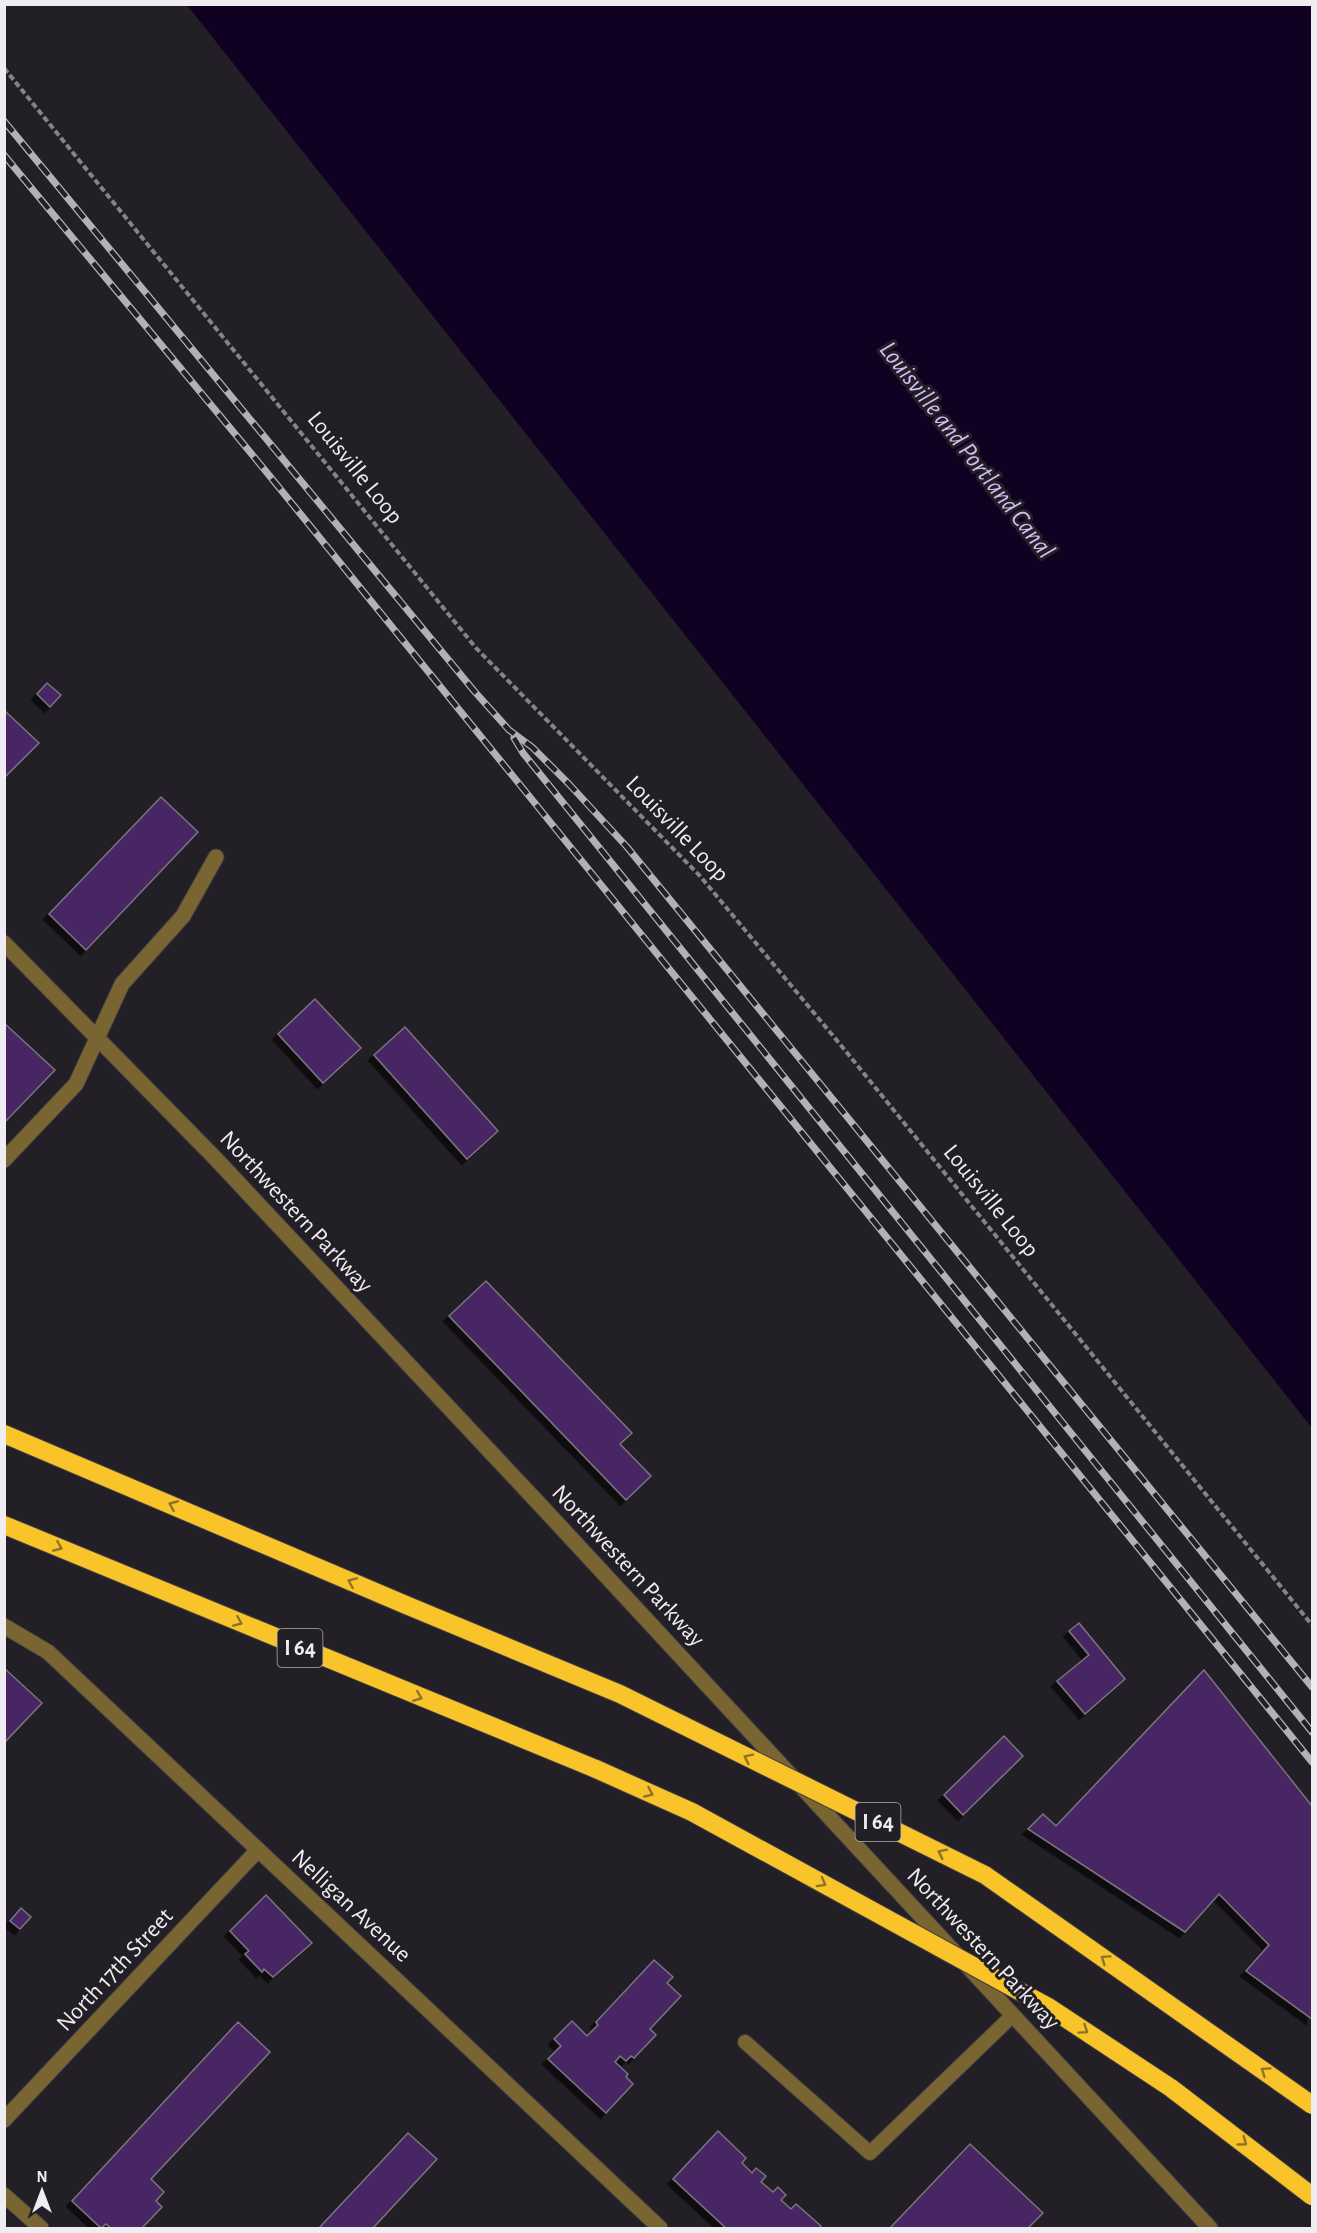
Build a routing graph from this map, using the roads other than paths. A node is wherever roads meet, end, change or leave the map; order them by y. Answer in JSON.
{"nodes":[{"id":1,"x":216,"y":857,"type":"dead end"},
{"id":2,"x":4,"y":943,"type":"edge"},
{"id":3,"x":98,"y":1036,"type":"junction"},
{"id":4,"x":4,"y":1160,"type":"edge"},
{"id":5,"x":4,"y":1434,"type":"edge"},
{"id":6,"x":4,"y":1524,"type":"edge"},
{"id":7,"x":4,"y":1626,"type":"edge"},
{"id":8,"x":258,"y":1850,"type":"junction"},
{"id":9,"x":1013,"y":2015,"type":"junction"},
{"id":10,"x":745,"y":2042,"type":"dead end"},
{"id":11,"x":1312,"y":2105,"type":"edge"},
{"id":12,"x":4,"y":2120,"type":"edge"},
{"id":13,"x":4,"y":2195,"type":"edge"},
{"id":14,"x":1312,"y":2196,"type":"edge"},
{"id":15,"x":41,"y":2229,"type":"edge"},
{"id":16,"x":660,"y":2229,"type":"edge"},
{"id":17,"x":1210,"y":2229,"type":"edge"}],
"edges":[{"from":1,"to":3,"type":"street"},
{"from":2,"to":3,"type":"street","name":"Northwestern Parkway"},
{"from":3,"to":4,"type":"street"},
{"from":3,"to":9,"type":"street","name":"Northwestern Parkway"},
{"from":11,"to":5,"type":"highway","number":"I 64","one_way":true,"bridge":true},
{"from":6,"to":14,"type":"highway","number":"I 64","one_way":true,"bridge":true},
{"from":7,"to":8,"type":"street","name":"Nelligan Avenue"},
{"from":8,"to":12,"type":"street","name":"North 17th Street"},
{"from":8,"to":16,"type":"street","name":"Nelligan Avenue"},
{"from":9,"to":10,"type":"lane"},
{"from":9,"to":17,"type":"street","name":"Northwestern Parkway"},
{"from":13,"to":15,"type":"street"}]}
